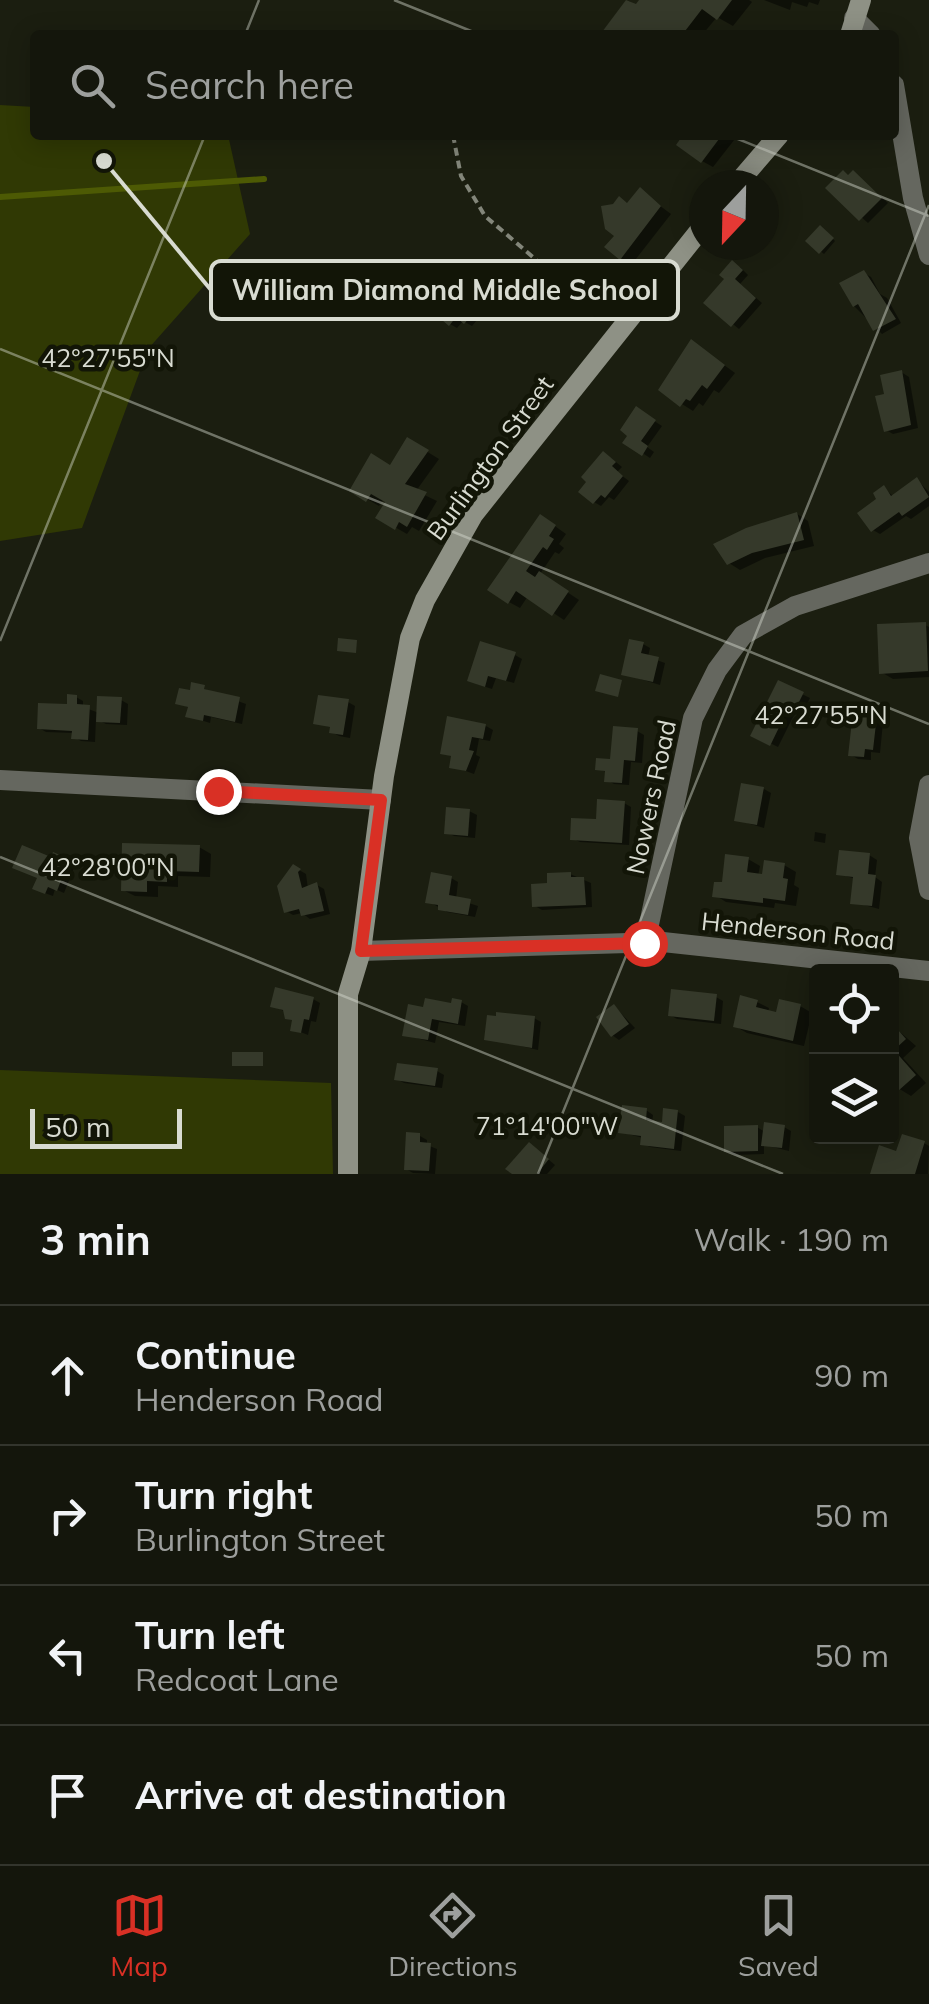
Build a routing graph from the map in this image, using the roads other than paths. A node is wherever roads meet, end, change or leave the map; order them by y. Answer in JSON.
{"nodes":[{"id":1,"x":899,"y":113,"type":"edge"},
{"id":2,"x":776,"y":140,"type":"edge"},
{"id":3,"x":749,"y":170,"type":"edge"},
{"id":4,"x":689,"y":243,"type":"edge"},
{"id":5,"x":929,"y":255,"type":"edge"},
{"id":6,"x":929,"y":563,"type":"edge"},
{"id":7,"x":0,"y":780,"type":"edge"},
{"id":8,"x":929,"y":785,"type":"edge"},
{"id":9,"x":381,"y":800,"type":"junction"},
{"id":10,"x":929,"y":890,"type":"edge"},
{"id":11,"x":644,"y":943,"type":"junction"},
{"id":12,"x":361,"y":951,"type":"junction"},
{"id":13,"x":929,"y":970,"type":"edge"},
{"id":14,"x":348,"y":1174,"type":"edge"}],
"edges":[{"from":1,"to":5,"type":"street"},
{"from":2,"to":3,"type":"main road"},
{"from":4,"to":9,"type":"main road","name":"Burlington Street"},
{"from":6,"to":11,"type":"street","name":"Nowers Road"},
{"from":7,"to":9,"type":"street"},
{"from":8,"to":10,"type":"street"},
{"from":9,"to":12,"type":"main road","name":"Burlington Street"},
{"from":11,"to":12,"type":"street","name":"Henderson Road"},
{"from":11,"to":13,"type":"street","name":"Henderson Road"},
{"from":12,"to":14,"type":"main road","name":"Burlington Street"}]}
